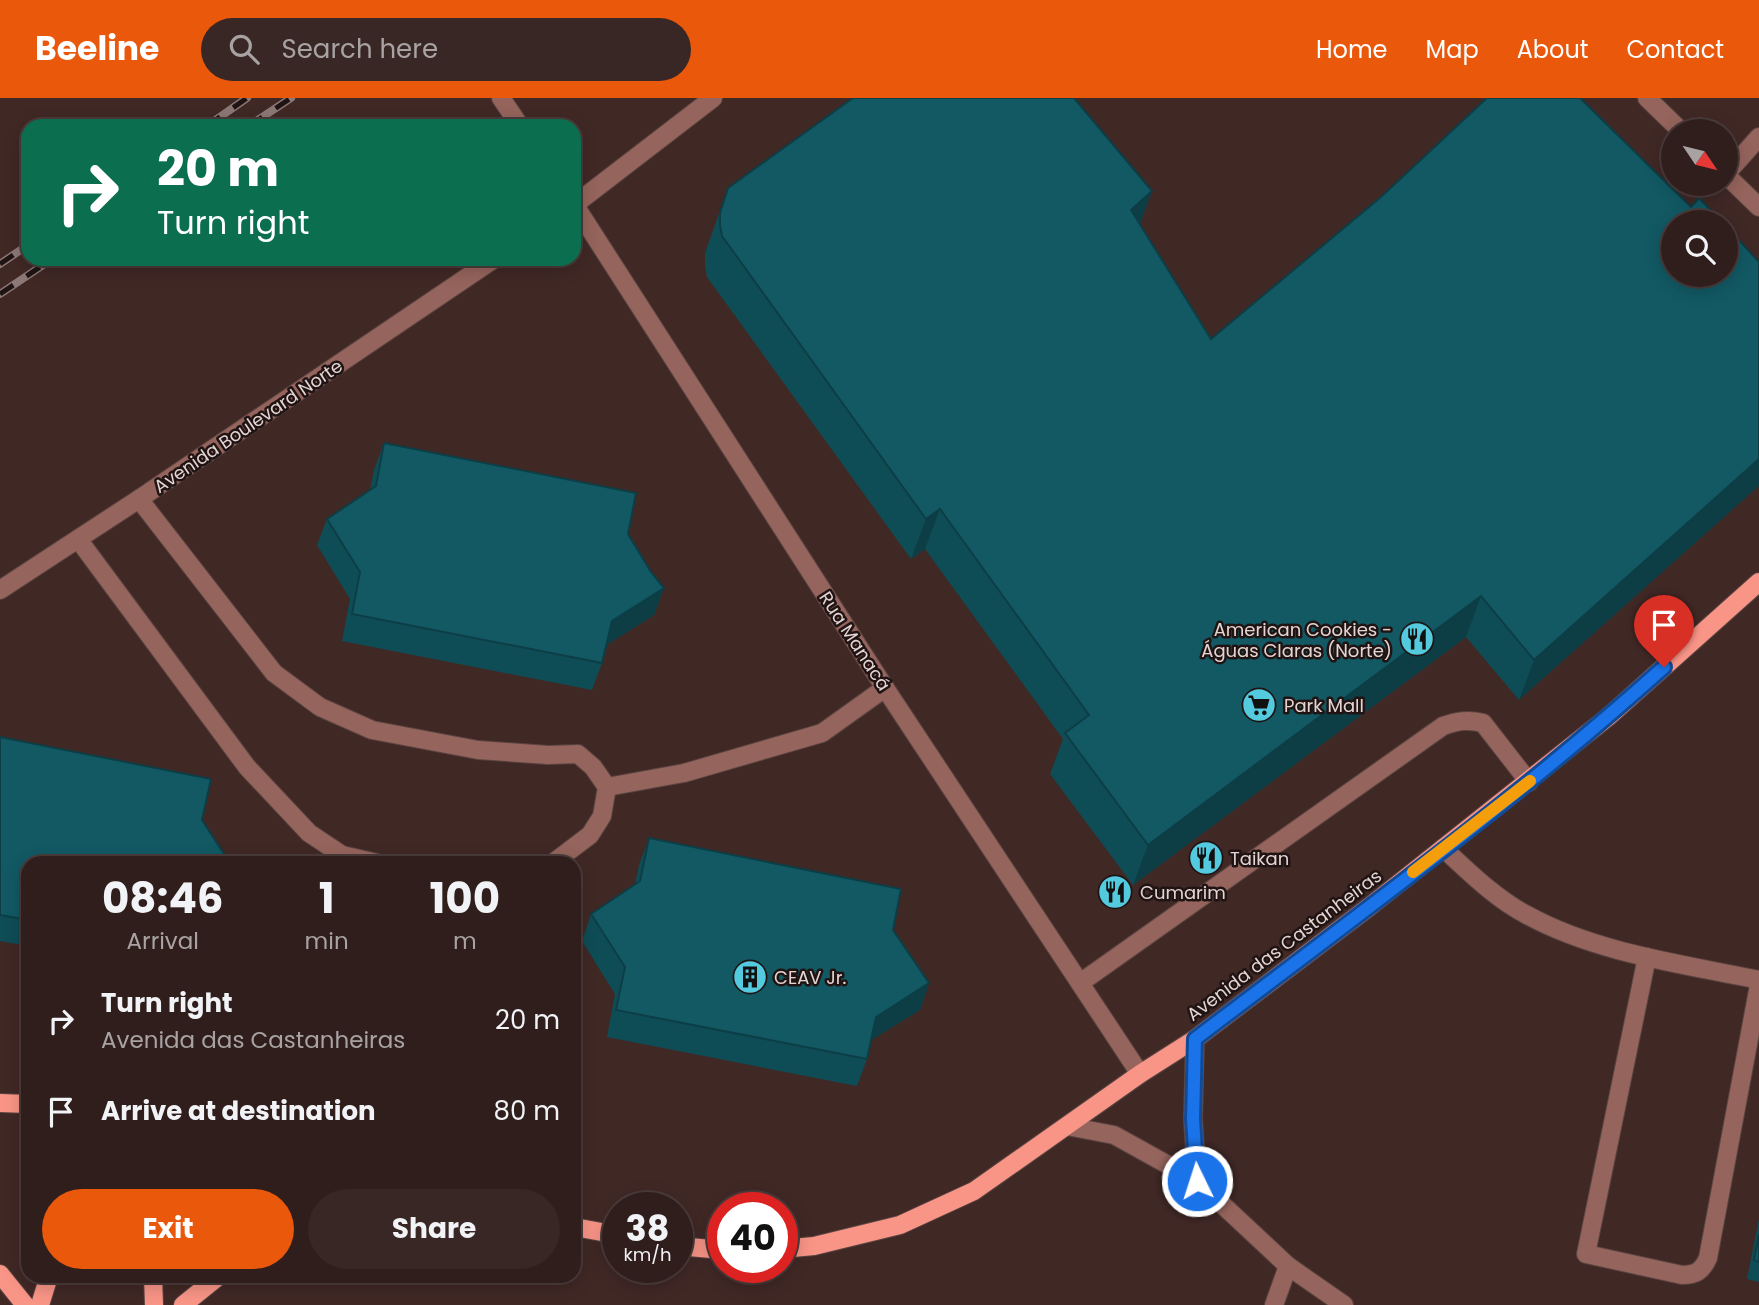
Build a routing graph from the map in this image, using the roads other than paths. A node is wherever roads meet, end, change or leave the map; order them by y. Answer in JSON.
{"nodes":[{"id":1,"x":501,"y":98,"type":"edge"},
{"id":2,"x":713,"y":98,"type":"edge"},
{"id":3,"x":1647,"y":98,"type":"edge"},
{"id":4,"x":515,"y":119,"type":"edge"},
{"id":5,"x":1669,"y":119,"type":"edge"},
{"id":6,"x":1759,"y":136,"type":"edge"},
{"id":7,"x":1738,"y":160,"type":"edge"},
{"id":8,"x":1738,"y":186,"type":"edge"},
{"id":9,"x":581,"y":199,"type":"edge"},
{"id":10,"x":1759,"y":207,"type":"edge"},
{"id":11,"x":581,"y":215,"type":"edge"},
{"id":12,"x":484,"y":266,"type":"edge"},
{"id":13,"x":139,"y":499,"type":"junction"},
{"id":14,"x":78,"y":538,"type":"junction"},
{"id":15,"x":1759,"y":582,"type":"edge"},
{"id":16,"x":0,"y":590,"type":"edge"},
{"id":17,"x":885,"y":688,"type":"junction"},
{"id":18,"x":1529,"y":782,"type":"junction"},
{"id":19,"x":607,"y":788,"type":"junction"},
{"id":20,"x":1443,"y":848,"type":"junction"},
{"id":21,"x":346,"y":856,"type":"edge"},
{"id":22,"x":562,"y":856,"type":"edge"},
{"id":23,"x":1647,"y":957,"type":"junction"},
{"id":24,"x":1080,"y":983,"type":"junction"},
{"id":25,"x":1759,"y":983,"type":"edge"},
{"id":26,"x":1195,"y":1039,"type":"junction"},
{"id":27,"x":1140,"y":1074,"type":"junction"},
{"id":28,"x":0,"y":1103,"type":"edge"},
{"id":29,"x":21,"y":1104,"type":"edge"},
{"id":30,"x":1067,"y":1126,"type":"junction"},
{"id":31,"x":1197,"y":1181,"type":"junction"},
{"id":32,"x":581,"y":1228,"type":"edge"},
{"id":33,"x":602,"y":1233,"type":"edge"},
{"id":34,"x":798,"y":1248,"type":"edge"},
{"id":35,"x":1288,"y":1266,"type":"junction"},
{"id":36,"x":0,"y":1274,"type":"edge"},
{"id":37,"x":47,"y":1283,"type":"edge"},
{"id":38,"x":153,"y":1283,"type":"edge"},
{"id":39,"x":210,"y":1283,"type":"edge"},
{"id":40,"x":25,"y":1305,"type":"edge"},
{"id":41,"x":40,"y":1305,"type":"edge"},
{"id":42,"x":155,"y":1305,"type":"edge"},
{"id":43,"x":183,"y":1305,"type":"edge"},
{"id":44,"x":1274,"y":1305,"type":"edge"},
{"id":45,"x":1344,"y":1305,"type":"edge"}],
"edges":[{"from":1,"to":4,"type":"street"},
{"from":2,"to":9,"type":"street"},
{"from":3,"to":5,"type":"street"},
{"from":6,"to":7,"type":"street"},
{"from":8,"to":10,"type":"street"},
{"from":11,"to":17,"type":"street","name":"Rua Manacá"},
{"from":12,"to":13,"type":"street","name":"Avenida Boulevard Norte"},
{"from":13,"to":14,"type":"street","name":"Avenida Boulevard Norte"},
{"from":13,"to":19,"type":"street"},
{"from":14,"to":16,"type":"street","name":"Avenida Boulevard Norte"},
{"from":14,"to":21,"type":"street"},
{"from":15,"to":18,"type":"main road","name":"Avenida das Castanheiras"},
{"from":17,"to":19,"type":"street"},
{"from":17,"to":24,"type":"street","name":"Rua Manacá"},
{"from":18,"to":20,"type":"main road","name":"Avenida das Castanheiras"},
{"from":18,"to":24,"type":"street"},
{"from":19,"to":22,"type":"street"},
{"from":20,"to":23,"type":"street"},
{"from":20,"to":26,"type":"main road","name":"Avenida das Castanheiras"},
{"from":23,"to":25,"type":"street"},
{"from":23,"to":25,"type":"street"},
{"from":24,"to":27,"type":"street","name":"Rua Manacá"},
{"from":26,"to":27,"type":"main road","name":"Avenida das Castanheiras"},
{"from":26,"to":31,"type":"street"},
{"from":27,"to":30,"type":"main road","name":"Avenida das Castanheiras"},
{"from":28,"to":29,"type":"main road"},
{"from":30,"to":31,"type":"street"},
{"from":30,"to":34,"type":"main road","name":"Avenida das Castanheiras"},
{"from":31,"to":35,"type":"street"},
{"from":32,"to":33,"type":"main road"},
{"from":35,"to":44,"type":"street"},
{"from":35,"to":45,"type":"street"},
{"from":36,"to":40,"type":"main road"},
{"from":37,"to":41,"type":"main road"},
{"from":38,"to":42,"type":"main road"},
{"from":39,"to":43,"type":"main road"}]}
